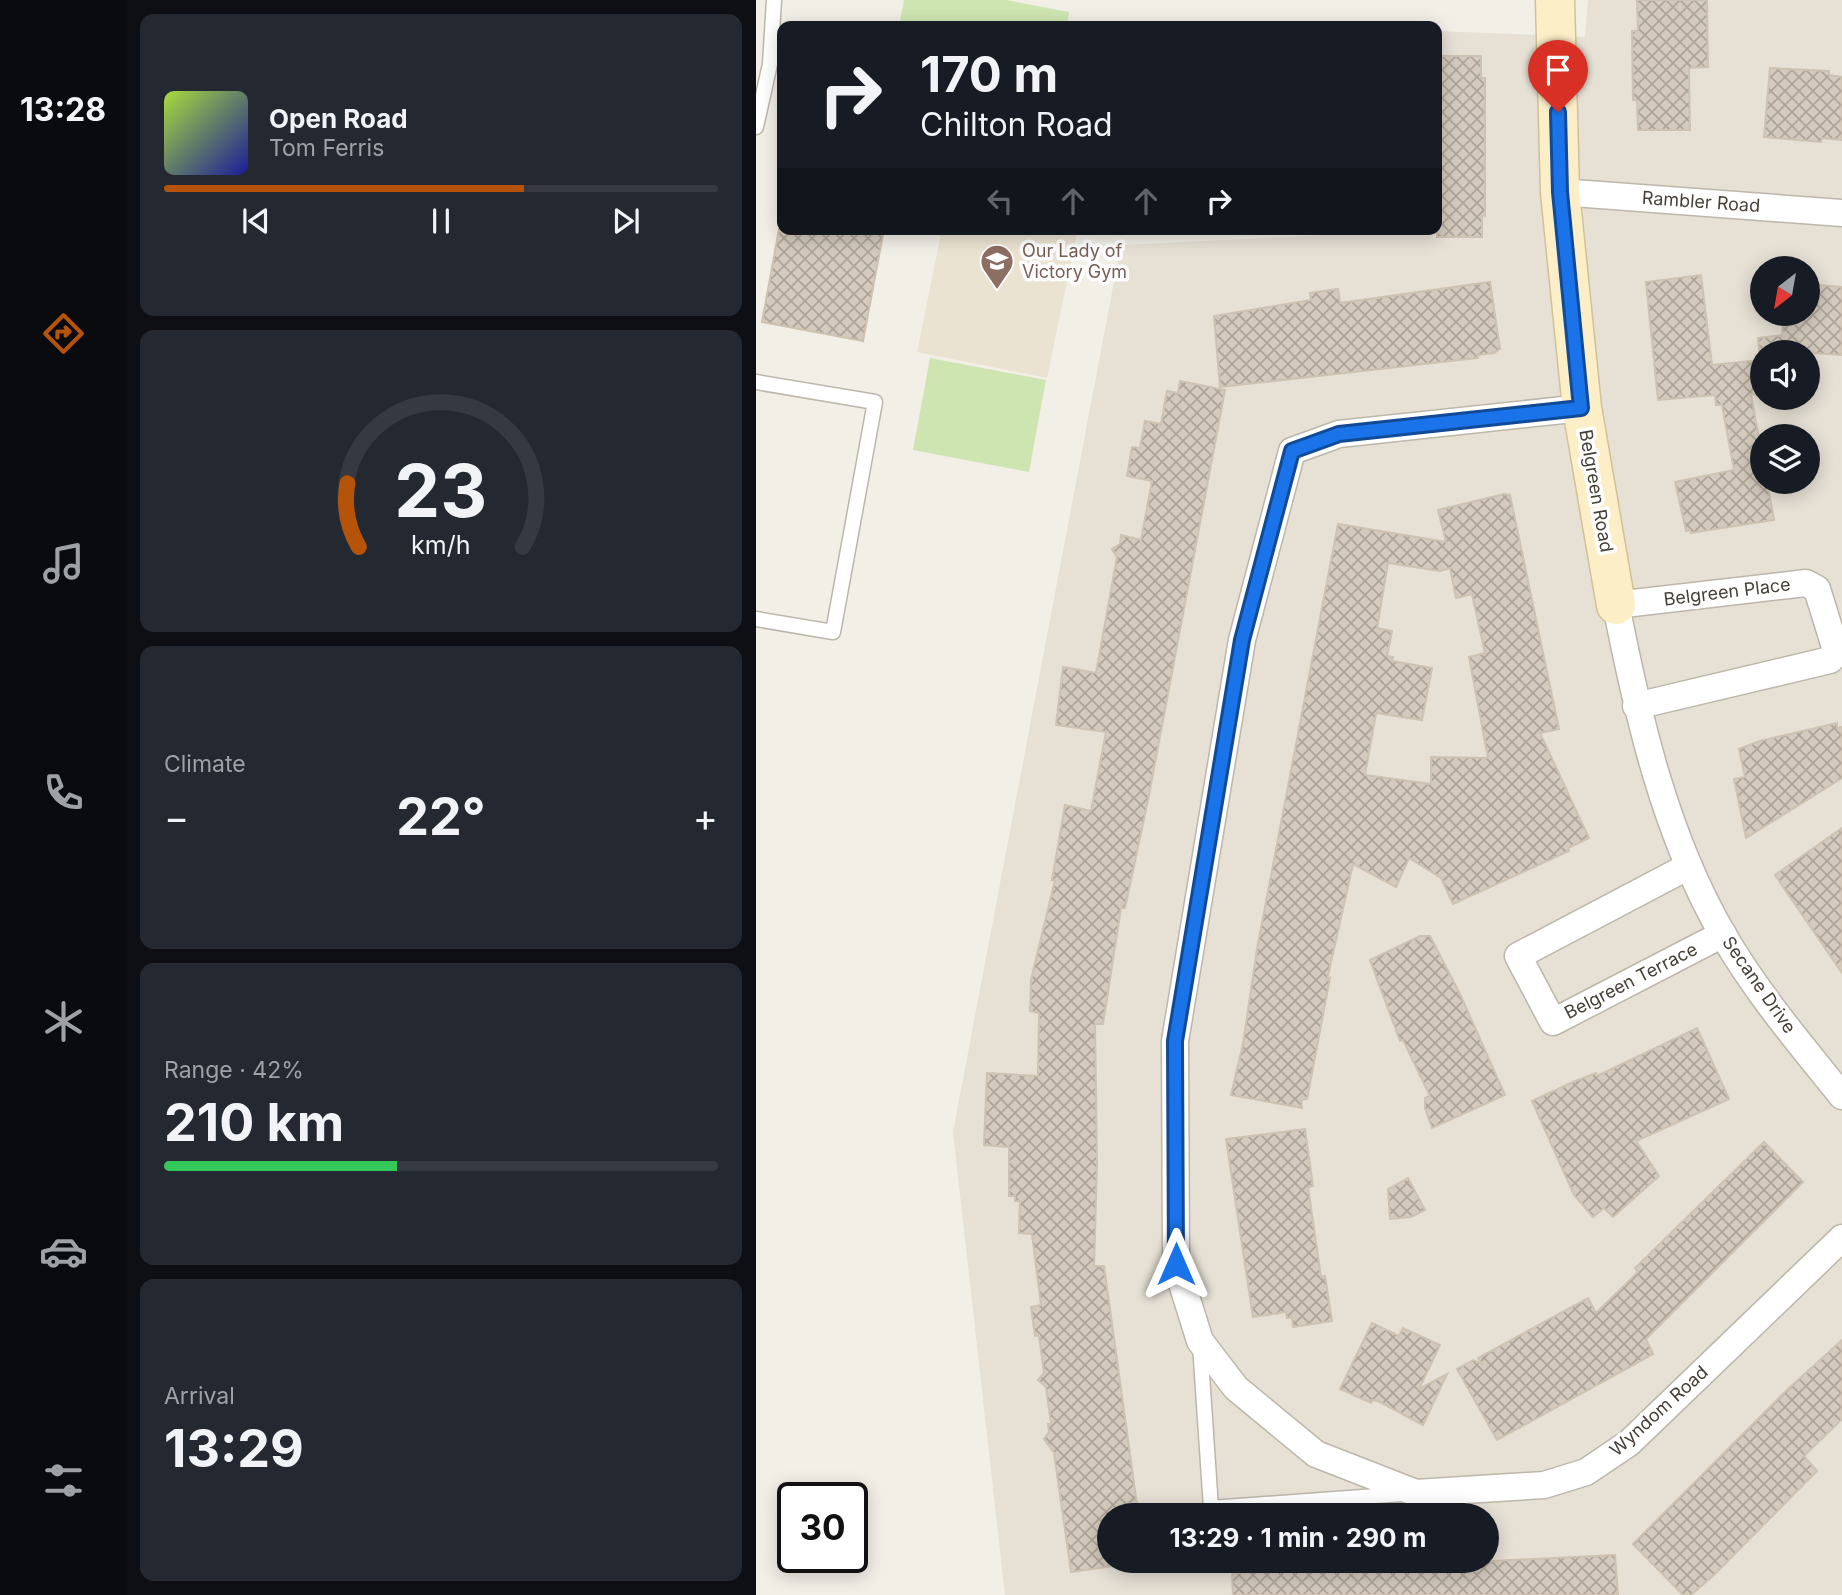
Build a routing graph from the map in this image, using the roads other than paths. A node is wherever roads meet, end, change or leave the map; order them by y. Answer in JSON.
{"nodes":[{"id":1,"x":774,"y":0,"type":"edge"},
{"id":2,"x":1555,"y":0,"type":"edge"},
{"id":3,"x":756,"y":127,"type":"edge"},
{"id":4,"x":1560,"y":192,"type":"junction"},
{"id":5,"x":1842,"y":213,"type":"edge"},
{"id":6,"x":756,"y":382,"type":"edge"},
{"id":7,"x":1581,"y":408,"type":"junction"},
{"id":8,"x":1616,"y":606,"type":"junction"},
{"id":9,"x":756,"y":619,"type":"edge"},
{"id":10,"x":1634,"y":699,"type":"junction"},
{"id":11,"x":1689,"y":866,"type":"junction"},
{"id":12,"x":1723,"y":934,"type":"junction"},
{"id":13,"x":1842,"y":1096,"type":"edge"},
{"id":14,"x":1842,"y":1238,"type":"edge"},
{"id":15,"x":1200,"y":1340,"type":"junction"},
{"id":16,"x":1416,"y":1493,"type":"junction"}],
"edges":[{"from":1,"to":3,"type":"lane"},
{"from":2,"to":4,"type":"street","name":"Belgreen Road"},
{"from":4,"to":5,"type":"street","name":"Rambler Road"},
{"from":4,"to":7,"type":"street","name":"Belgreen Road"},
{"from":6,"to":9,"type":"lane"},
{"from":7,"to":8,"type":"street","name":"Belgreen Road"},
{"from":7,"to":15,"type":"street","name":"Wyndom Road"},
{"from":8,"to":10,"type":"street"},
{"from":8,"to":10,"type":"street","name":"Belgreen Place"},
{"from":10,"to":11,"type":"street"},
{"from":11,"to":12,"type":"street","name":"Secane Drive"},
{"from":11,"to":12,"type":"street","name":"Belgreen Terrace"},
{"from":12,"to":13,"type":"street","name":"Secane Drive"},
{"from":14,"to":16,"type":"street","name":"Wyndom Road"},
{"from":15,"to":16,"type":"street","name":"Wyndom Road"},
{"from":15,"to":16,"type":"lane"}]}
